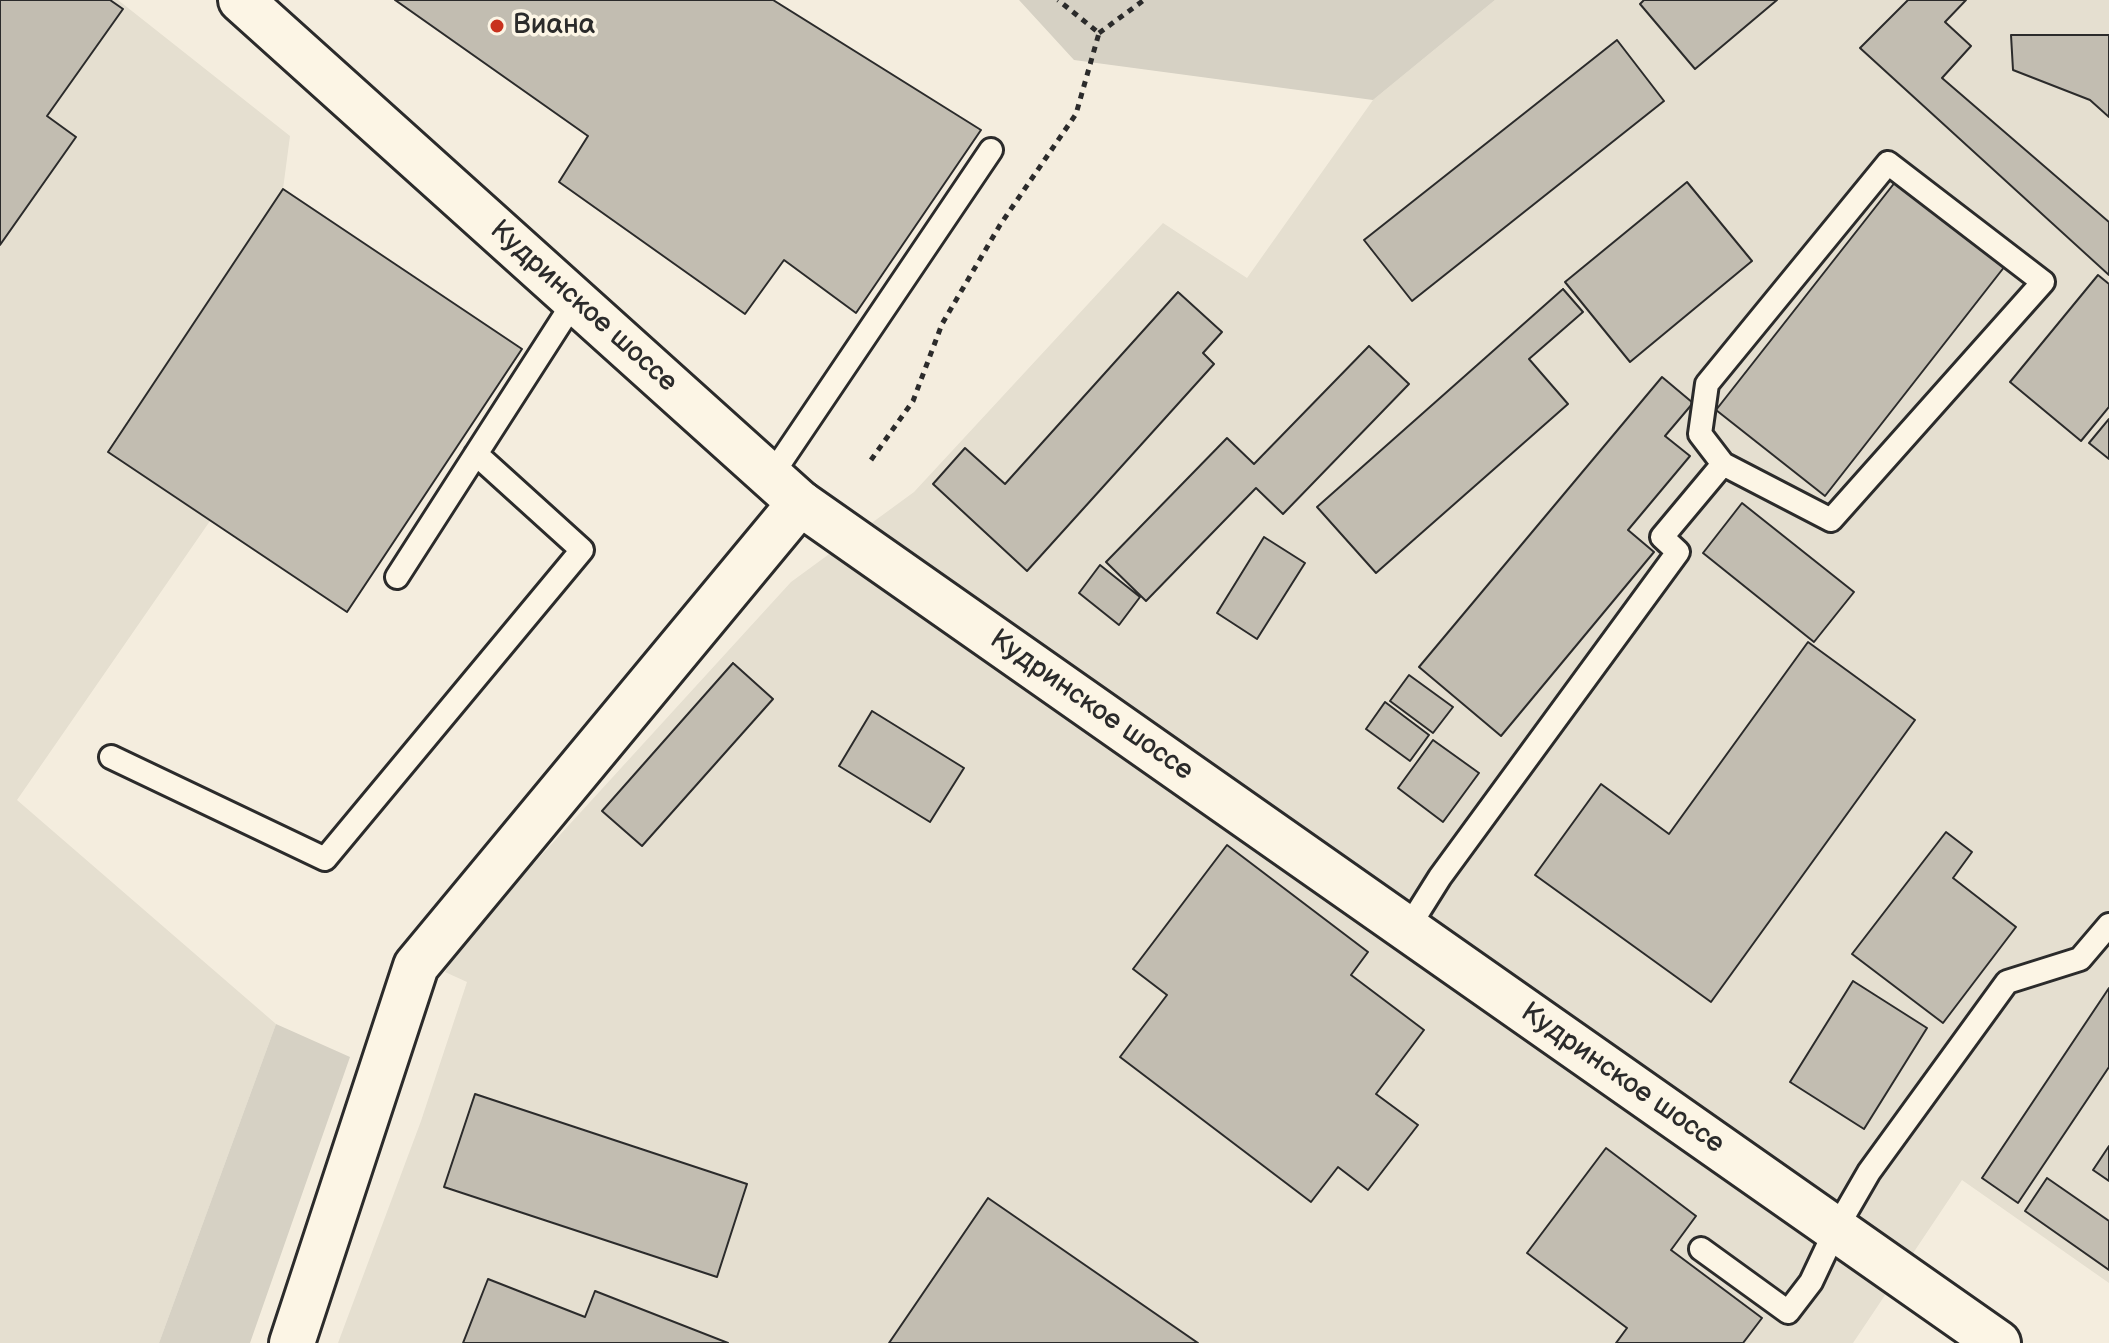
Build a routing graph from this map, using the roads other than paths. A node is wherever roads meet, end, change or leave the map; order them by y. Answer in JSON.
{"nodes":[{"id":1,"x":241,"y":0,"type":"edge"},
{"id":2,"x":991,"y":150,"type":"dead end"},
{"id":3,"x":575,"y":300,"type":"junction"},
{"id":4,"x":476,"y":454,"type":"junction"},
{"id":5,"x":1723,"y":464,"type":"junction"},
{"id":6,"x":786,"y":489,"type":"junction"},
{"id":7,"x":397,"y":577,"type":"dead end"},
{"id":8,"x":111,"y":757,"type":"dead end"},
{"id":9,"x":2109,"y":925,"type":"edge"},
{"id":10,"x":1408,"y":928,"type":"junction"},
{"id":11,"x":1836,"y":1229,"type":"junction"},
{"id":12,"x":1701,"y":1249,"type":"dead end"},
{"id":13,"x":292,"y":1343,"type":"edge"},
{"id":14,"x":1998,"y":1343,"type":"edge"}],
"edges":[{"from":1,"to":3,"type":"street","name":"Кудринское шоссе"},
{"from":2,"to":6,"type":"lane"},
{"from":3,"to":4,"type":"lane"},
{"from":3,"to":6,"type":"street","name":"Кудринское шоссе"},
{"from":4,"to":7,"type":"lane"},
{"from":4,"to":8,"type":"lane"},
{"from":5,"to":5,"type":"lane"},
{"from":5,"to":10,"type":"lane"},
{"from":6,"to":10,"type":"street","name":"Кудринское шоссе"},
{"from":6,"to":13,"type":"street"},
{"from":9,"to":11,"type":"lane"},
{"from":10,"to":11,"type":"street","name":"Кудринское шоссе"},
{"from":11,"to":12,"type":"lane"},
{"from":11,"to":14,"type":"street","name":"Кудринское шоссе"}]}
